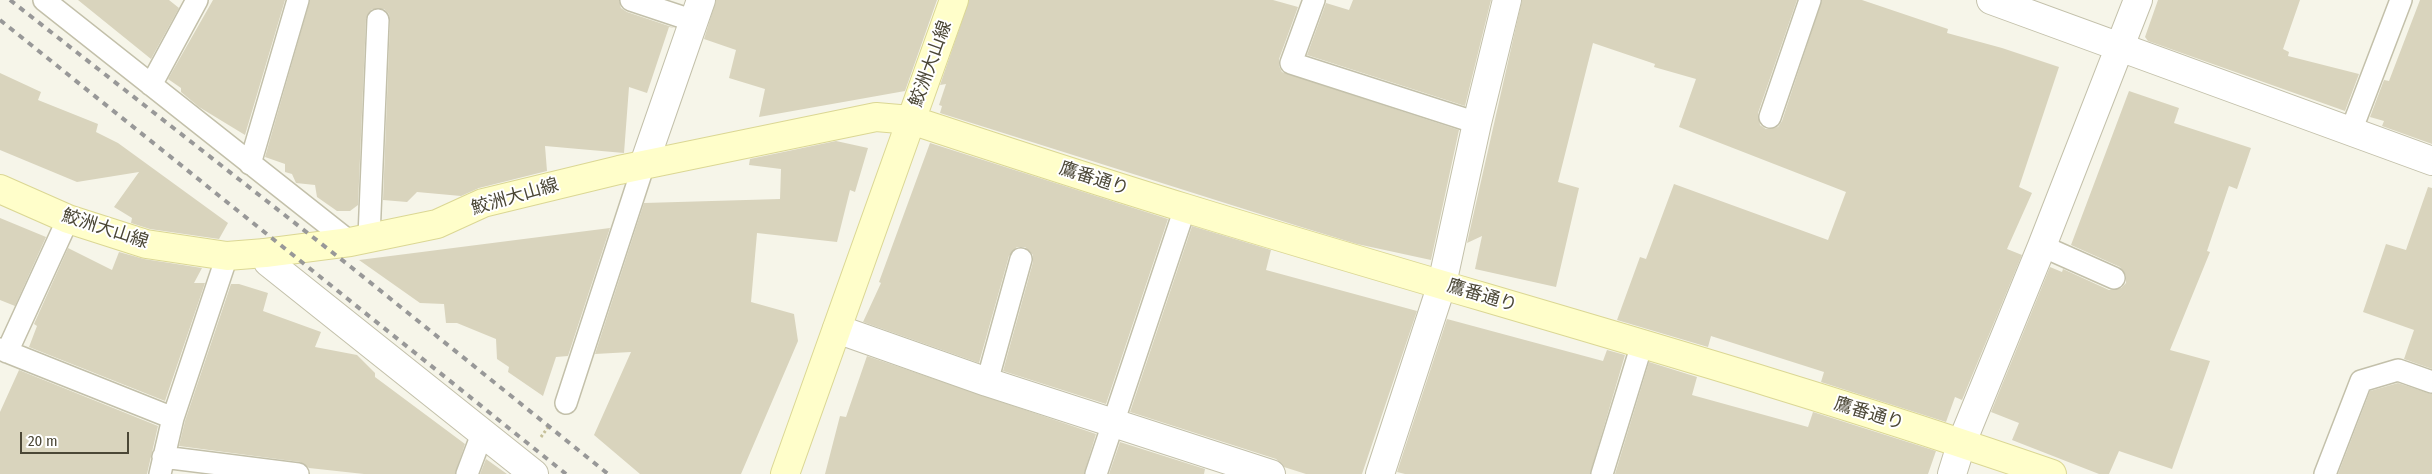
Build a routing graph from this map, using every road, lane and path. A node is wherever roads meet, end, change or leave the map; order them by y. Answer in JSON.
{"nodes":[{"id":1,"x":44,"y":0,"type":"edge"},
{"id":2,"x":197,"y":0,"type":"edge"},
{"id":3,"x":298,"y":0,"type":"edge"},
{"id":4,"x":631,"y":0,"type":"edge"},
{"id":5,"x":954,"y":0,"type":"edge"},
{"id":6,"x":1314,"y":0,"type":"edge"},
{"id":7,"x":1507,"y":0,"type":"edge"},
{"id":8,"x":1810,"y":0,"type":"edge"},
{"id":9,"x":1991,"y":0,"type":"edge"},
{"id":10,"x":2138,"y":0,"type":"edge"},
{"id":11,"x":2401,"y":0,"type":"edge"},
{"id":12,"x":698,"y":11,"type":"edge"},
{"id":13,"x":378,"y":20,"type":"dead end"},
{"id":14,"x":2120,"y":46,"type":"junction"},
{"id":15,"x":151,"y":85,"type":"junction"},
{"id":16,"x":1770,"y":118,"type":"dead end"},
{"id":17,"x":911,"y":120,"type":"junction"},
{"id":18,"x":1477,"y":123,"type":"junction"},
{"id":19,"x":2351,"y":131,"type":"junction"},
{"id":20,"x":2432,"y":161,"type":"edge"},
{"id":21,"x":250,"y":164,"type":"junction"},
{"id":22,"x":644,"y":164,"type":"junction"},
{"id":23,"x":0,"y":189,"type":"edge"},
{"id":24,"x":1185,"y":208,"type":"junction"},
{"id":25,"x":68,"y":219,"type":"junction"},
{"id":26,"x":360,"y":239,"type":"junction"},
{"id":27,"x":2042,"y":246,"type":"junction"},
{"id":28,"x":265,"y":253,"type":"junction"},
{"id":29,"x":227,"y":256,"type":"junction"},
{"id":30,"x":1021,"y":259,"type":"dead end"},
{"id":31,"x":2114,"y":278,"type":"dead end"},
{"id":32,"x":1442,"y":284,"type":"junction"},
{"id":33,"x":837,"y":329,"type":"junction"},
{"id":34,"x":1642,"y":344,"type":"junction"},
{"id":35,"x":4,"y":350,"type":"edge"},
{"id":36,"x":987,"y":382,"type":"junction"},
{"id":37,"x":2432,"y":382,"type":"edge"},
{"id":38,"x":566,"y":403,"type":"joint"},
{"id":39,"x":173,"y":418,"type":"junction"},
{"id":40,"x":1114,"y":422,"type":"junction"},
{"id":41,"x":482,"y":434,"type":"junction"},
{"id":42,"x":1962,"y":442,"type":"junction"},
{"id":43,"x":161,"y":466,"type":"edge"},
{"id":44,"x":528,"y":469,"type":"edge"},
{"id":45,"x":298,"y":474,"type":"edge"},
{"id":46,"x":467,"y":474,"type":"edge"},
{"id":47,"x":785,"y":474,"type":"edge"},
{"id":48,"x":1096,"y":474,"type":"edge"},
{"id":49,"x":1271,"y":474,"type":"edge"},
{"id":50,"x":1380,"y":474,"type":"edge"},
{"id":51,"x":1602,"y":474,"type":"edge"},
{"id":52,"x":1952,"y":474,"type":"edge"},
{"id":53,"x":2052,"y":474,"type":"edge"},
{"id":54,"x":2325,"y":474,"type":"edge"}],
"edges":[{"from":1,"to":15,"type":"lane"},
{"from":2,"to":15,"type":"lane"},
{"from":3,"to":21,"type":"lane"},
{"from":4,"to":12,"type":"lane"},
{"from":5,"to":17,"type":"street","name":"鮫洲大山線"},
{"from":6,"to":18,"type":"lane"},
{"from":7,"to":18,"type":"street"},
{"from":8,"to":16,"type":"lane"},
{"from":9,"to":14,"type":"street"},
{"from":10,"to":14,"type":"street"},
{"from":11,"to":19,"type":"lane"},
{"from":12,"to":22,"type":"street"},
{"from":13,"to":26,"type":"lane"},
{"from":14,"to":19,"type":"street"},
{"from":14,"to":27,"type":"street"},
{"from":15,"to":21,"type":"lane"},
{"from":17,"to":22,"type":"street","name":"鮫洲大山線"},
{"from":17,"to":24,"type":"street","name":"鷹番通り"},
{"from":17,"to":33,"type":"street"},
{"from":18,"to":32,"type":"street"},
{"from":19,"to":20,"type":"street"},
{"from":21,"to":26,"type":"lane"},
{"from":22,"to":26,"type":"street","name":"鮫洲大山線"},
{"from":22,"to":38,"type":"lane"},
{"from":23,"to":25,"type":"street","name":"鮫洲大山線"},
{"from":24,"to":32,"type":"street","name":"鷹番通り"},
{"from":24,"to":40,"type":"lane"},
{"from":25,"to":29,"type":"street","name":"鮫洲大山線"},
{"from":25,"to":35,"type":"lane"},
{"from":26,"to":28,"type":"street","name":"鮫洲大山線"},
{"from":27,"to":31,"type":"lane"},
{"from":27,"to":42,"type":"street"},
{"from":28,"to":29,"type":"street","name":"鮫洲大山線"},
{"from":28,"to":41,"type":"street"},
{"from":29,"to":39,"type":"lane"},
{"from":30,"to":36,"type":"lane"},
{"from":32,"to":34,"type":"street","name":"鷹番通り"},
{"from":32,"to":50,"type":"street"},
{"from":33,"to":36,"type":"street"},
{"from":33,"to":47,"type":"street"},
{"from":34,"to":42,"type":"street","name":"鷹番通り"},
{"from":34,"to":51,"type":"lane"},
{"from":35,"to":39,"type":"lane"},
{"from":36,"to":40,"type":"street"},
{"from":37,"to":54,"type":"lane"},
{"from":38,"to":44,"type":"path"},
{"from":39,"to":43,"type":"lane"},
{"from":40,"to":48,"type":"lane"},
{"from":40,"to":49,"type":"street"},
{"from":41,"to":44,"type":"street"},
{"from":41,"to":46,"type":"lane"},
{"from":42,"to":52,"type":"street"},
{"from":42,"to":53,"type":"street","name":"鷹番通り"},
{"from":43,"to":45,"type":"lane"}]}
